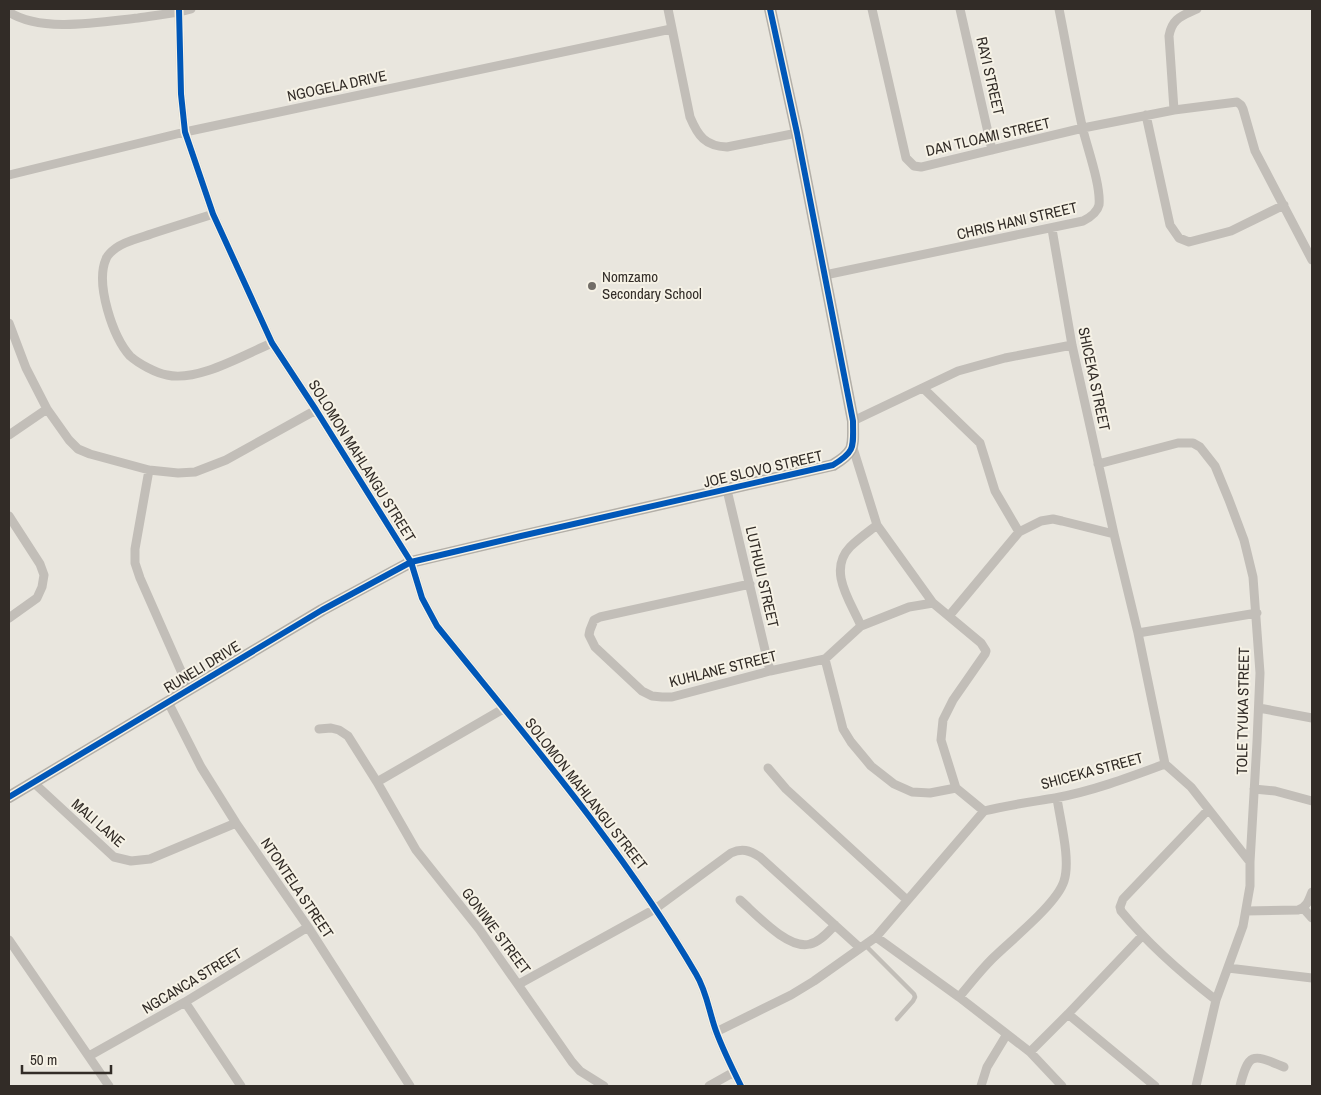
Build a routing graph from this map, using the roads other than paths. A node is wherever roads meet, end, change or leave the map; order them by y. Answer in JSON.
{"nodes":[{"id":1,"x":191,"y":9,"type":"edge"},
{"id":2,"x":668,"y":9,"type":"edge"},
{"id":3,"x":770,"y":9,"type":"edge"},
{"id":4,"x":872,"y":9,"type":"edge"},
{"id":5,"x":960,"y":9,"type":"edge"},
{"id":6,"x":1059,"y":9,"type":"edge"},
{"id":7,"x":1197,"y":9,"type":"edge"},
{"id":8,"x":179,"y":11,"type":"edge"},
{"id":9,"x":9,"y":12,"type":"edge"},
{"id":10,"x":671,"y":28,"type":"junction"},
{"id":11,"x":1174,"y":110,"type":"junction"},
{"id":12,"x":1146,"y":115,"type":"junction"},
{"id":13,"x":1083,"y":128,"type":"junction"},
{"id":14,"x":185,"y":132,"type":"junction"},
{"id":15,"x":797,"y":133,"type":"junction"},
{"id":16,"x":992,"y":150,"type":"junction"},
{"id":17,"x":9,"y":175,"type":"edge"},
{"id":18,"x":1284,"y":205,"type":"junction"},
{"id":19,"x":213,"y":214,"type":"junction"},
{"id":20,"x":1052,"y":228,"type":"junction"},
{"id":21,"x":1312,"y":260,"type":"edge"},
{"id":22,"x":825,"y":275,"type":"junction"},
{"id":23,"x":9,"y":323,"type":"edge"},
{"id":24,"x":272,"y":343,"type":"junction"},
{"id":25,"x":1072,"y":345,"type":"junction"},
{"id":26,"x":923,"y":388,"type":"junction"},
{"id":27,"x":47,"y":409,"type":"junction"},
{"id":28,"x":316,"y":410,"type":"junction"},
{"id":29,"x":853,"y":421,"type":"junction"},
{"id":30,"x":9,"y":435,"type":"edge"},
{"id":31,"x":853,"y":448,"type":"junction"},
{"id":32,"x":1098,"y":464,"type":"junction"},
{"id":33,"x":149,"y":470,"type":"junction"},
{"id":34,"x":727,"y":490,"type":"junction"},
{"id":35,"x":9,"y":516,"type":"edge"},
{"id":36,"x":877,"y":525,"type":"junction"},
{"id":37,"x":1019,"y":532,"type":"junction"},
{"id":38,"x":1114,"y":534,"type":"junction"},
{"id":39,"x":411,"y":562,"type":"junction"},
{"id":40,"x":750,"y":584,"type":"junction"},
{"id":41,"x":933,"y":603,"type":"junction"},
{"id":42,"x":1257,"y":613,"type":"junction"},
{"id":43,"x":949,"y":616,"type":"junction"},
{"id":44,"x":9,"y":618,"type":"edge"},
{"id":45,"x":861,"y":626,"type":"junction"},
{"id":46,"x":1138,"y":633,"type":"junction"},
{"id":47,"x":825,"y":659,"type":"junction"},
{"id":48,"x":770,"y":671,"type":"junction"},
{"id":49,"x":188,"y":689,"type":"junction"},
{"id":50,"x":168,"y":702,"type":"junction"},
{"id":51,"x":503,"y":708,"type":"junction"},
{"id":52,"x":1259,"y":708,"type":"junction"},
{"id":53,"x":1312,"y":718,"type":"edge"},
{"id":54,"x":319,"y":729,"type":"dead end"},
{"id":55,"x":1165,"y":764,"type":"junction"},
{"id":56,"x":768,"y":768,"type":"dead end"},
{"id":57,"x":377,"y":782,"type":"junction"},
{"id":58,"x":34,"y":783,"type":"junction"},
{"id":59,"x":956,"y":788,"type":"junction"},
{"id":60,"x":1254,"y":789,"type":"junction"},
{"id":61,"x":9,"y":798,"type":"edge"},
{"id":62,"x":1057,"y":798,"type":"junction"},
{"id":63,"x":1312,"y":801,"type":"edge"},
{"id":64,"x":1208,"y":810,"type":"junction"},
{"id":65,"x":984,"y":811,"type":"junction"},
{"id":66,"x":236,"y":823,"type":"junction"},
{"id":67,"x":1250,"y":862,"type":"junction"},
{"id":68,"x":1312,"y":892,"type":"edge"},
{"id":69,"x":740,"y":900,"type":"dead end"},
{"id":70,"x":907,"y":900,"type":"junction"},
{"id":71,"x":1304,"y":908,"type":"junction"},
{"id":72,"x":655,"y":909,"type":"junction"},
{"id":73,"x":1246,"y":911,"type":"junction"},
{"id":74,"x":1312,"y":918,"type":"edge"},
{"id":75,"x":835,"y":925,"type":"junction"},
{"id":76,"x":308,"y":927,"type":"junction"},
{"id":77,"x":1142,"y":936,"type":"junction"},
{"id":78,"x":876,"y":937,"type":"junction"},
{"id":79,"x":9,"y":940,"type":"edge"},
{"id":80,"x":862,"y":946,"type":"junction"},
{"id":81,"x":1228,"y":968,"type":"junction"},
{"id":82,"x":1312,"y":978,"type":"edge"},
{"id":83,"x":519,"y":984,"type":"junction"},
{"id":84,"x":959,"y":997,"type":"junction"},
{"id":85,"x":1216,"y":1000,"type":"junction"},
{"id":86,"x":185,"y":1002,"type":"junction"},
{"id":87,"x":1068,"y":1014,"type":"junction"},
{"id":88,"x":897,"y":1019,"type":"dead end"},
{"id":89,"x":716,"y":1032,"type":"junction"},
{"id":90,"x":1007,"y":1034,"type":"junction"},
{"id":91,"x":1030,"y":1052,"type":"junction"},
{"id":92,"x":89,"y":1056,"type":"junction"},
{"id":93,"x":1284,"y":1066,"type":"dead end"},
{"id":94,"x":580,"y":1071,"type":"junction"},
{"id":95,"x":734,"y":1072,"type":"junction"},
{"id":96,"x":109,"y":1086,"type":"edge"},
{"id":97,"x":241,"y":1086,"type":"edge"},
{"id":98,"x":410,"y":1086,"type":"edge"},
{"id":99,"x":591,"y":1086,"type":"edge"},
{"id":100,"x":604,"y":1086,"type":"edge"},
{"id":101,"x":709,"y":1086,"type":"edge"},
{"id":102,"x":741,"y":1086,"type":"edge"},
{"id":103,"x":981,"y":1086,"type":"edge"},
{"id":104,"x":1062,"y":1086,"type":"edge"},
{"id":105,"x":1155,"y":1086,"type":"edge"},
{"id":106,"x":1196,"y":1086,"type":"edge"},
{"id":107,"x":1240,"y":1086,"type":"edge"}],
"edges":[{"from":1,"to":8,"type":"street"},
{"from":2,"to":10,"type":"street"},
{"from":3,"to":15,"type":"street"},
{"from":4,"to":16,"type":"street","name":"DAN TLOAMI STREET"},
{"from":5,"to":16,"type":"street","name":"RAYI STREET"},
{"from":6,"to":13,"type":"street","name":"CHRIS HANI STREET"},
{"from":7,"to":11,"type":"street"},
{"from":8,"to":9,"type":"street"},
{"from":8,"to":14,"type":"street","name":"SOLOMON MAHLANGU STREET"},
{"from":10,"to":14,"type":"street","name":"NGOGELA DRIVE"},
{"from":10,"to":15,"type":"street"},
{"from":11,"to":12,"type":"street","name":"DAN TLOAMI STREET"},
{"from":11,"to":18,"type":"street","name":"DAN TLOAMI STREET"},
{"from":12,"to":13,"type":"street","name":"DAN TLOAMI STREET"},
{"from":12,"to":18,"type":"street"},
{"from":13,"to":16,"type":"street","name":"DAN TLOAMI STREET"},
{"from":13,"to":20,"type":"street","name":"CHRIS HANI STREET"},
{"from":14,"to":17,"type":"street","name":"NGOGELA DRIVE"},
{"from":14,"to":19,"type":"street","name":"SOLOMON MAHLANGU STREET"},
{"from":15,"to":22,"type":"street"},
{"from":18,"to":21,"type":"street"},
{"from":19,"to":24,"type":"street","name":"SOLOMON MAHLANGU STREET"},
{"from":19,"to":24,"type":"street"},
{"from":20,"to":22,"type":"street","name":"CHRIS HANI STREET"},
{"from":20,"to":25,"type":"street","name":"SHICEKA STREET"},
{"from":22,"to":29,"type":"street"},
{"from":23,"to":27,"type":"street"},
{"from":24,"to":28,"type":"street","name":"SOLOMON MAHLANGU STREET"},
{"from":25,"to":26,"type":"street"},
{"from":25,"to":32,"type":"street","name":"SHICEKA STREET"},
{"from":26,"to":29,"type":"street"},
{"from":26,"to":37,"type":"street"},
{"from":27,"to":30,"type":"street"},
{"from":27,"to":33,"type":"street"},
{"from":28,"to":33,"type":"street"},
{"from":28,"to":39,"type":"street","name":"SOLOMON MAHLANGU STREET"},
{"from":29,"to":31,"type":"street"},
{"from":31,"to":34,"type":"street","name":"JOE SLOVO STREET"},
{"from":31,"to":36,"type":"street"},
{"from":32,"to":38,"type":"street","name":"SHICEKA STREET"},
{"from":32,"to":42,"type":"street","name":"TOLE TYUKA STREET"},
{"from":33,"to":49,"type":"street"},
{"from":34,"to":39,"type":"street","name":"JOE SLOVO STREET"},
{"from":34,"to":40,"type":"street","name":"LUTHULI STREET"},
{"from":35,"to":44,"type":"street"},
{"from":36,"to":41,"type":"street"},
{"from":36,"to":45,"type":"street"},
{"from":37,"to":38,"type":"street"},
{"from":37,"to":43,"type":"street"},
{"from":38,"to":46,"type":"street","name":"SHICEKA STREET"},
{"from":39,"to":49,"type":"street","name":"RUNELI DRIVE"},
{"from":39,"to":51,"type":"street","name":"SOLOMON MAHLANGU STREET"},
{"from":40,"to":48,"type":"street","name":"LUTHULI STREET"},
{"from":40,"to":48,"type":"street","name":"KUHLANE STREET"},
{"from":41,"to":43,"type":"street"},
{"from":41,"to":45,"type":"street"},
{"from":42,"to":46,"type":"street"},
{"from":42,"to":52,"type":"street","name":"TOLE TYUKA STREET"},
{"from":43,"to":59,"type":"street"},
{"from":45,"to":47,"type":"street"},
{"from":46,"to":55,"type":"street","name":"SHICEKA STREET"},
{"from":47,"to":48,"type":"street","name":"KUHLANE STREET"},
{"from":47,"to":59,"type":"street"},
{"from":49,"to":50,"type":"street","name":"RUNELI DRIVE"},
{"from":50,"to":58,"type":"street","name":"RUNELI DRIVE"},
{"from":50,"to":66,"type":"street","name":"NTONTELA STREET"},
{"from":51,"to":57,"type":"street"},
{"from":51,"to":72,"type":"street","name":"SOLOMON MAHLANGU STREET"},
{"from":52,"to":53,"type":"street"},
{"from":52,"to":60,"type":"street","name":"TOLE TYUKA STREET"},
{"from":54,"to":57,"type":"street","name":"GONIWE STREET"},
{"from":55,"to":62,"type":"street","name":"SHICEKA STREET"},
{"from":55,"to":64,"type":"street"},
{"from":56,"to":70,"type":"street"},
{"from":57,"to":83,"type":"street","name":"GONIWE STREET"},
{"from":58,"to":61,"type":"street","name":"RUNELI DRIVE"},
{"from":58,"to":66,"type":"street","name":"MALI LANE"},
{"from":59,"to":65,"type":"street"},
{"from":60,"to":63,"type":"street"},
{"from":60,"to":67,"type":"street","name":"TOLE TYUKA STREET"},
{"from":62,"to":65,"type":"street","name":"SHICEKA STREET"},
{"from":62,"to":84,"type":"street"},
{"from":64,"to":67,"type":"street"},
{"from":64,"to":77,"type":"street"},
{"from":65,"to":70,"type":"street"},
{"from":66,"to":76,"type":"street","name":"NTONTELA STREET"},
{"from":67,"to":73,"type":"street","name":"TOLE TYUKA STREET"},
{"from":68,"to":71,"type":"street"},
{"from":69,"to":75,"type":"street"},
{"from":70,"to":78,"type":"street"},
{"from":71,"to":73,"type":"street"},
{"from":71,"to":74,"type":"street"},
{"from":72,"to":75,"type":"street"},
{"from":72,"to":83,"type":"street"},
{"from":72,"to":89,"type":"street","name":"SOLOMON MAHLANGU STREET"},
{"from":73,"to":81,"type":"street","name":"TOLE TYUKA STREET"},
{"from":75,"to":80,"type":"street"},
{"from":76,"to":86,"type":"street","name":"NGCANCA STREET"},
{"from":76,"to":98,"type":"street","name":"NTONTELA STREET"},
{"from":77,"to":85,"type":"street"},
{"from":77,"to":87,"type":"street"},
{"from":78,"to":80,"type":"street"},
{"from":78,"to":84,"type":"street"},
{"from":79,"to":92,"type":"street"},
{"from":80,"to":88,"type":"lane"},
{"from":80,"to":89,"type":"street"},
{"from":81,"to":82,"type":"street"},
{"from":81,"to":85,"type":"street","name":"TOLE TYUKA STREET"},
{"from":83,"to":94,"type":"street","name":"GONIWE STREET"},
{"from":84,"to":90,"type":"street"},
{"from":85,"to":106,"type":"street","name":"TOLE TYUKA STREET"},
{"from":86,"to":92,"type":"street","name":"NGCANCA STREET"},
{"from":86,"to":97,"type":"street"},
{"from":87,"to":91,"type":"street"},
{"from":87,"to":105,"type":"street"},
{"from":89,"to":95,"type":"street","name":"SOLOMON MAHLANGU STREET"},
{"from":90,"to":91,"type":"street"},
{"from":90,"to":103,"type":"street"},
{"from":91,"to":104,"type":"street"},
{"from":92,"to":96,"type":"street"},
{"from":93,"to":107,"type":"street"},
{"from":94,"to":99,"type":"street"},
{"from":94,"to":100,"type":"street","name":"GONIWE STREET"},
{"from":95,"to":101,"type":"street"},
{"from":95,"to":102,"type":"street","name":"SOLOMON MAHLANGU STREET"}]}
